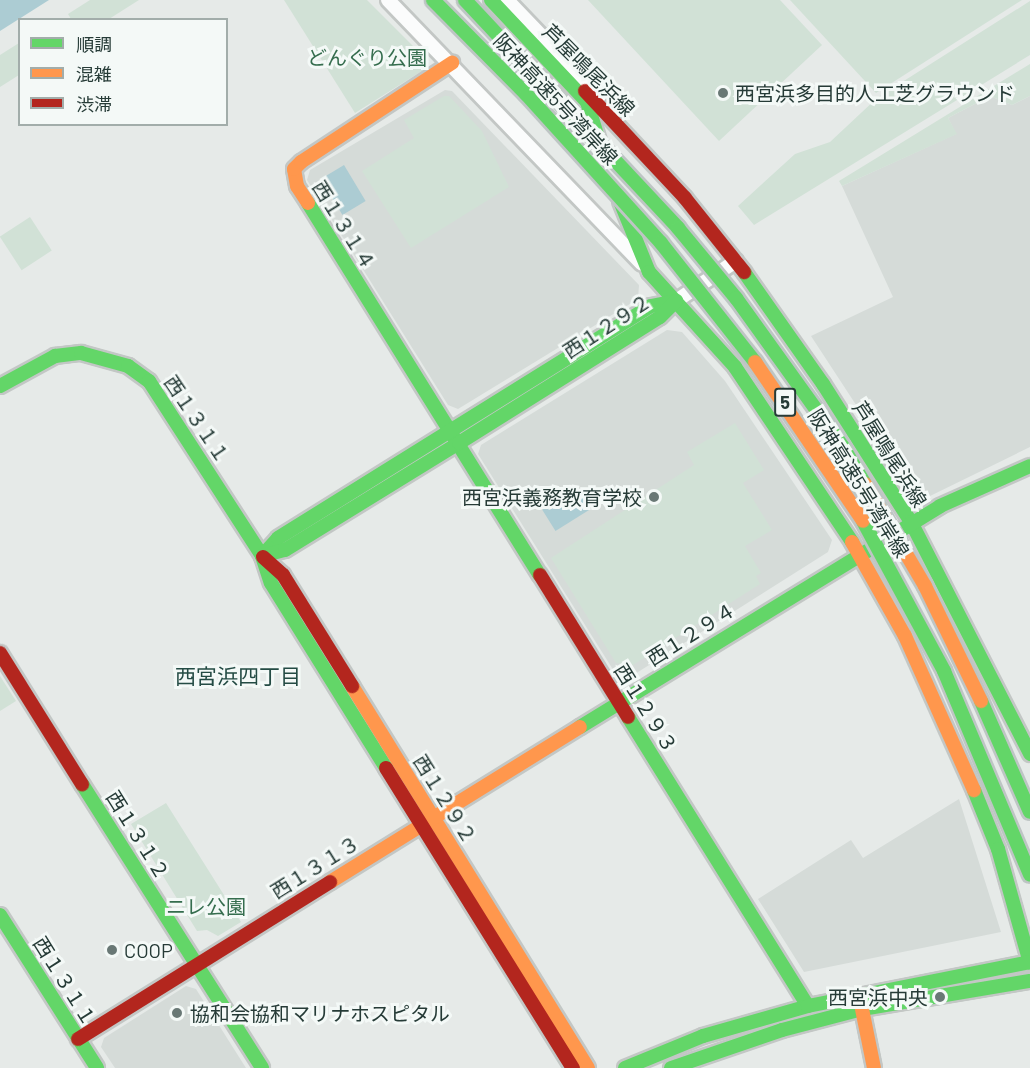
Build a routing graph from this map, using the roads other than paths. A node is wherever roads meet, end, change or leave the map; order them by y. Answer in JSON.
{"nodes":[{"id":1,"x":388,"y":0,"type":"edge"},
{"id":2,"x":433,"y":0,"type":"edge"},
{"id":3,"x":465,"y":0,"type":"edge"},
{"id":4,"x":491,"y":0,"type":"edge"},
{"id":5,"x":507,"y":0,"type":"edge"},
{"id":6,"x":525,"y":34,"type":"junction"},
{"id":7,"x":452,"y":63,"type":"junction"},
{"id":8,"x":651,"y":160,"type":"junction"},
{"id":9,"x":736,"y":261,"type":"junction"},
{"id":10,"x":650,"y":272,"type":"junction"},
{"id":11,"x":676,"y":301,"type":"junction"},
{"id":12,"x":0,"y":386,"type":"edge"},
{"id":13,"x":450,"y":430,"type":"junction"},
{"id":14,"x":459,"y":443,"type":"junction"},
{"id":15,"x":1030,"y":466,"type":"edge"},
{"id":16,"x":911,"y":522,"type":"junction"},
{"id":17,"x":859,"y":552,"type":"junction"},
{"id":18,"x":262,"y":556,"type":"junction"},
{"id":19,"x":0,"y":653,"type":"edge"},
{"id":20,"x":619,"y":701,"type":"junction"},
{"id":21,"x":1030,"y":754,"type":"edge"},
{"id":22,"x":1030,"y":812,"type":"edge"},
{"id":23,"x":433,"y":816,"type":"junction"},
{"id":24,"x":420,"y":824,"type":"junction"},
{"id":25,"x":1030,"y":875,"type":"edge"},
{"id":26,"x":0,"y":915,"type":"edge"},
{"id":27,"x":1030,"y":962,"type":"edge"},
{"id":28,"x":196,"y":965,"type":"junction"},
{"id":29,"x":1030,"y":981,"type":"edge"},
{"id":30,"x":808,"y":1006,"type":"junction"},
{"id":31,"x":862,"y":1009,"type":"junction"},
{"id":32,"x":78,"y":1039,"type":"junction"},
{"id":33,"x":97,"y":1068,"type":"edge"},
{"id":34,"x":262,"y":1068,"type":"edge"},
{"id":35,"x":573,"y":1068,"type":"edge"},
{"id":36,"x":588,"y":1068,"type":"edge"},
{"id":37,"x":625,"y":1068,"type":"edge"},
{"id":38,"x":671,"y":1068,"type":"edge"},
{"id":39,"x":874,"y":1068,"type":"edge"}],
"edges":[{"from":1,"to":7,"type":"street"},
{"from":2,"to":25,"type":"main road","name":"阪神高速5号湾岸線","number":"5","bridge":true},
{"from":3,"to":22,"type":"main road","name":"阪神高速5号湾岸線","number":"5","bridge":true},
{"from":4,"to":6,"type":"main road"},
{"from":5,"to":8,"type":"street"},
{"from":6,"to":8,"type":"main road","name":"芦屋鳴尾浜線"},
{"from":6,"to":10,"type":"main road","name":"芦屋鳴尾浜線"},
{"from":7,"to":10,"type":"street"},
{"from":7,"to":13,"type":"main road","name":"西１３１４"},
{"from":8,"to":9,"type":"main road","name":"芦屋鳴尾浜線"},
{"from":9,"to":11,"type":"street"},
{"from":9,"to":16,"type":"main road","name":"芦屋鳴尾浜線"},
{"from":10,"to":11,"type":"main road","name":"芦屋鳴尾浜線"},
{"from":11,"to":13,"type":"main road","name":"西１２９２"},
{"from":11,"to":14,"type":"main road","name":"西１２９２"},
{"from":11,"to":17,"type":"main road","name":"芦屋鳴尾浜線"},
{"from":12,"to":18,"type":"main road","name":"西１３１１"},
{"from":13,"to":14,"type":"main road","name":"西１２９３"},
{"from":13,"to":18,"type":"main road","name":"西１２９２"},
{"from":14,"to":18,"type":"main road","name":"西１２９２"},
{"from":14,"to":20,"type":"main road","name":"西１２９３"},
{"from":15,"to":16,"type":"main road","name":"西１２９４"},
{"from":16,"to":17,"type":"main road","name":"西１２９４"},
{"from":16,"to":21,"type":"main road","name":"芦屋鳴尾浜線"},
{"from":17,"to":20,"type":"main road","name":"西１２９４"},
{"from":17,"to":27,"type":"main road","name":"芦屋鳴尾浜線"},
{"from":18,"to":23,"type":"main road","name":"西１２９２"},
{"from":18,"to":24,"type":"main road","name":"西１２９２"},
{"from":19,"to":28,"type":"main road","name":"西１３１２"},
{"from":20,"to":23,"type":"main road","name":"西１２９４"},
{"from":20,"to":30,"type":"main road","name":"西１２９３"},
{"from":23,"to":24,"type":"main road","name":"西１２９４"},
{"from":23,"to":36,"type":"main road","name":"西１２９２"},
{"from":24,"to":28,"type":"main road","name":"西１３１３"},
{"from":24,"to":35,"type":"main road","name":"西１２９２"},
{"from":26,"to":32,"type":"main road","name":"西１３１１"},
{"from":27,"to":30,"type":"main road"},
{"from":28,"to":32,"type":"main road","name":"西１３１３"},
{"from":28,"to":34,"type":"main road","name":"西１３１２"},
{"from":29,"to":31,"type":"main road"},
{"from":30,"to":37,"type":"main road"},
{"from":31,"to":38,"type":"main road"},
{"from":31,"to":39,"type":"main road"},
{"from":32,"to":33,"type":"main road","name":"西１３１１"}]}
